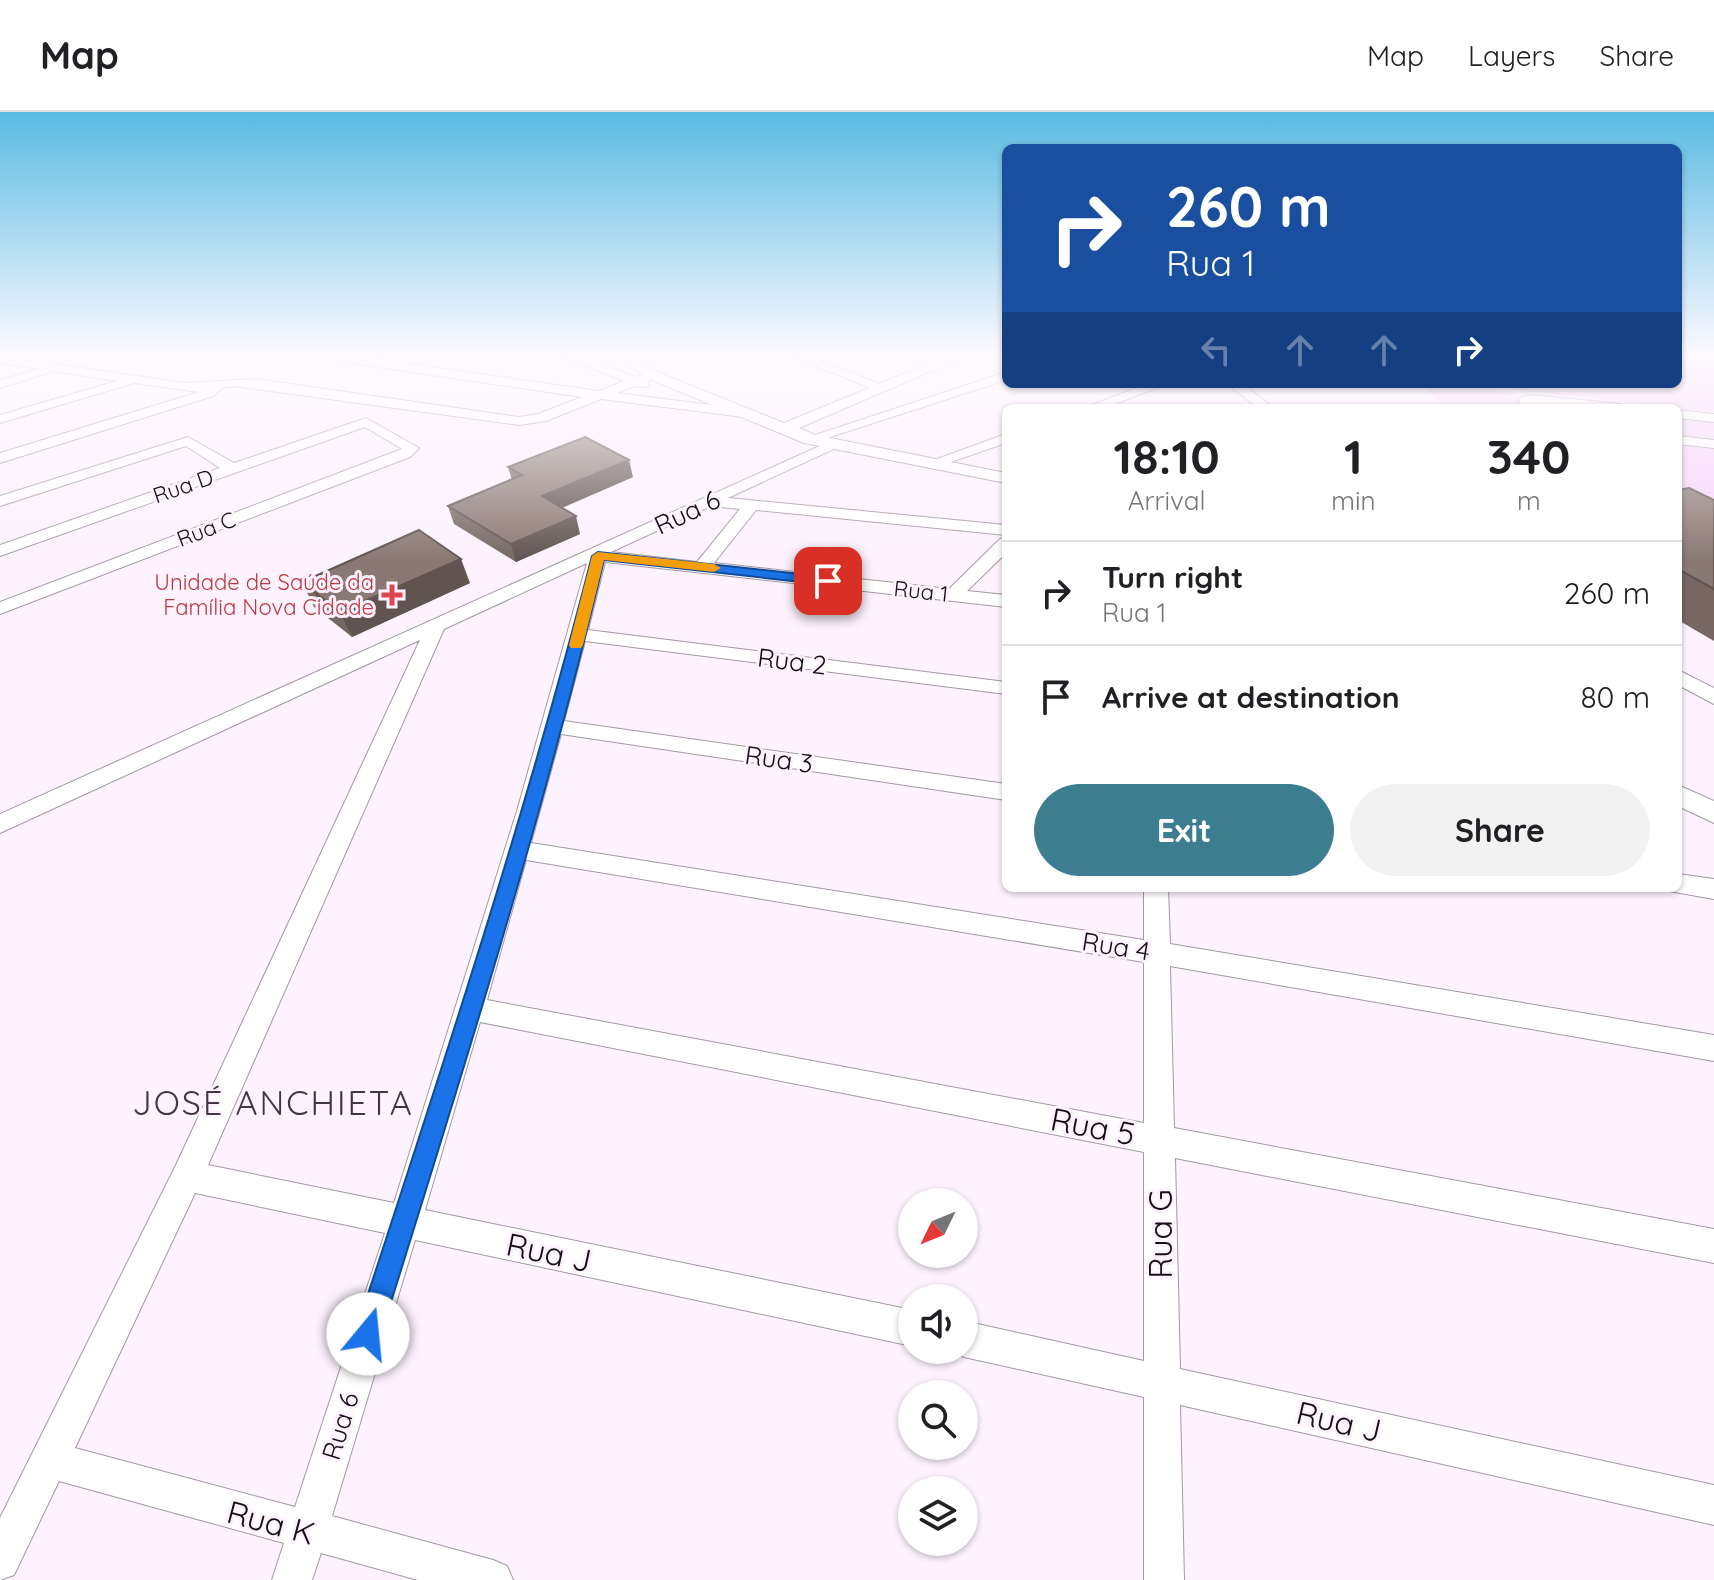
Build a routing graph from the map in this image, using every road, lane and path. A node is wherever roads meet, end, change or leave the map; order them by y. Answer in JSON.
{"nodes":[{"id":1,"x":153,"y":425,"type":"edge"},
{"id":2,"x":359,"y":425,"type":"edge"},
{"id":3,"x":370,"y":425,"type":"edge"},
{"id":4,"x":772,"y":425,"type":"edge"},
{"id":5,"x":794,"y":425,"type":"edge"},
{"id":6,"x":855,"y":425,"type":"edge"},
{"id":7,"x":783,"y":429,"type":"junction"},
{"id":8,"x":127,"y":438,"type":"junction"},
{"id":9,"x":810,"y":439,"type":"junction"},
{"id":10,"x":1002,"y":439,"type":"edge"},
{"id":11,"x":1682,"y":440,"type":"edge"},
{"id":12,"x":833,"y":444,"type":"junction"},
{"id":13,"x":1714,"y":444,"type":"edge"},
{"id":14,"x":412,"y":450,"type":"joint"},
{"id":15,"x":0,"y":458,"type":"edge"},
{"id":16,"x":934,"y":463,"type":"junction"},
{"id":17,"x":232,"y":469,"type":"junction"},
{"id":18,"x":1002,"y":477,"type":"edge"},
{"id":19,"x":0,"y":501,"type":"edge"},
{"id":20,"x":710,"y":501,"type":"junction"},
{"id":21,"x":751,"y":506,"type":"junction"},
{"id":22,"x":1002,"y":530,"type":"edge"},
{"id":23,"x":1002,"y":547,"type":"edge"},
{"id":24,"x":0,"y":551,"type":"edge"},
{"id":25,"x":599,"y":554,"type":"junction"},
{"id":26,"x":702,"y":567,"type":"junction"},
{"id":27,"x":953,"y":595,"type":"junction"},
{"id":28,"x":1002,"y":601,"type":"edge"},
{"id":29,"x":0,"y":608,"type":"edge"},
{"id":30,"x":436,"y":626,"type":"junction"},
{"id":31,"x":579,"y":635,"type":"junction"},
{"id":32,"x":1682,"y":678,"type":"edge"},
{"id":33,"x":1002,"y":688,"type":"edge"},
{"id":34,"x":1714,"y":697,"type":"edge"},
{"id":35,"x":553,"y":726,"type":"junction"},
{"id":36,"x":1002,"y":791,"type":"edge"},
{"id":37,"x":1682,"y":796,"type":"edge"},
{"id":38,"x":1714,"y":813,"type":"edge"},
{"id":39,"x":0,"y":824,"type":"edge"},
{"id":40,"x":517,"y":850,"type":"junction"},
{"id":41,"x":1682,"y":885,"type":"edge"},
{"id":42,"x":1714,"y":889,"type":"edge"},
{"id":43,"x":1156,"y":892,"type":"edge"},
{"id":44,"x":1156,"y":953,"type":"junction"},
{"id":45,"x":472,"y":1009,"type":"junction"},
{"id":46,"x":1714,"y":1048,"type":"edge"},
{"id":47,"x":1160,"y":1139,"type":"junction"},
{"id":48,"x":187,"y":1176,"type":"junction"},
{"id":49,"x":403,"y":1221,"type":"junction"},
{"id":50,"x":1714,"y":1246,"type":"edge"},
{"id":51,"x":898,"y":1325,"type":"edge"},
{"id":52,"x":978,"y":1342,"type":"edge"},
{"id":53,"x":1160,"y":1380,"type":"junction"},
{"id":54,"x":50,"y":1460,"type":"junction"},
{"id":55,"x":1714,"y":1505,"type":"edge"},
{"id":56,"x":307,"y":1532,"type":"junction"},
{"id":57,"x":0,"y":1561,"type":"edge"},
{"id":58,"x":292,"y":1580,"type":"edge"},
{"id":59,"x":493,"y":1580,"type":"edge"},
{"id":60,"x":1164,"y":1580,"type":"edge"}],
"edges":[{"from":1,"to":8,"type":"street"},
{"from":2,"to":17,"type":"street","name":"Rua D"},
{"from":3,"to":14,"type":"street","name":"Rua D"},
{"from":4,"to":7,"type":"street"},
{"from":5,"to":7,"type":"street"},
{"from":6,"to":9,"type":"street"},
{"from":7,"to":9,"type":"street"},
{"from":8,"to":15,"type":"street"},
{"from":8,"to":17,"type":"street"},
{"from":8,"to":19,"type":"street"},
{"from":9,"to":12,"type":"street"},
{"from":10,"to":16,"type":"street"},
{"from":11,"to":13,"type":"street"},
{"from":12,"to":16,"type":"street"},
{"from":12,"to":20,"type":"street","name":"Rua 6"},
{"from":14,"to":29,"type":"street","name":"Rua C"},
{"from":16,"to":18,"type":"street"},
{"from":17,"to":24,"type":"street","name":"Rua D"},
{"from":20,"to":21,"type":"street"},
{"from":20,"to":25,"type":"street","name":"Rua 6"},
{"from":21,"to":22,"type":"street"},
{"from":21,"to":26,"type":"street"},
{"from":23,"to":27,"type":"street"},
{"from":25,"to":26,"type":"street","name":"Rua 1"},
{"from":25,"to":30,"type":"street"},
{"from":25,"to":31,"type":"street","name":"Rua 6"},
{"from":26,"to":27,"type":"street","name":"Rua 1"},
{"from":27,"to":28,"type":"street","name":"Rua 1"},
{"from":30,"to":39,"type":"street"},
{"from":30,"to":48,"type":"street"},
{"from":31,"to":33,"type":"street","name":"Rua 2"},
{"from":31,"to":35,"type":"street","name":"Rua 6"},
{"from":32,"to":34,"type":"street"},
{"from":35,"to":36,"type":"street","name":"Rua 3"},
{"from":35,"to":40,"type":"street","name":"Rua 6"},
{"from":37,"to":38,"type":"street"},
{"from":40,"to":44,"type":"street","name":"Rua 4"},
{"from":40,"to":45,"type":"street","name":"Rua 6"},
{"from":41,"to":42,"type":"street"},
{"from":43,"to":44,"type":"street","name":"Rua G"},
{"from":44,"to":46,"type":"street","name":"Rua 4"},
{"from":44,"to":47,"type":"street","name":"Rua G"},
{"from":45,"to":47,"type":"street","name":"Rua 5"},
{"from":45,"to":49,"type":"street","name":"Rua 6"},
{"from":47,"to":50,"type":"street","name":"Rua 5"},
{"from":47,"to":53,"type":"street","name":"Rua G"},
{"from":48,"to":49,"type":"street","name":"Rua J"},
{"from":48,"to":54,"type":"street"},
{"from":49,"to":51,"type":"street","name":"Rua J"},
{"from":49,"to":56,"type":"street","name":"Rua 6"},
{"from":52,"to":53,"type":"street","name":"Rua J"},
{"from":53,"to":55,"type":"street","name":"Rua J"},
{"from":53,"to":60,"type":"street","name":"Rua G"},
{"from":54,"to":56,"type":"street","name":"Rua K"},
{"from":54,"to":57,"type":"street"},
{"from":56,"to":58,"type":"street","name":"Rua 6"},
{"from":56,"to":59,"type":"street","name":"Rua K"}]}
